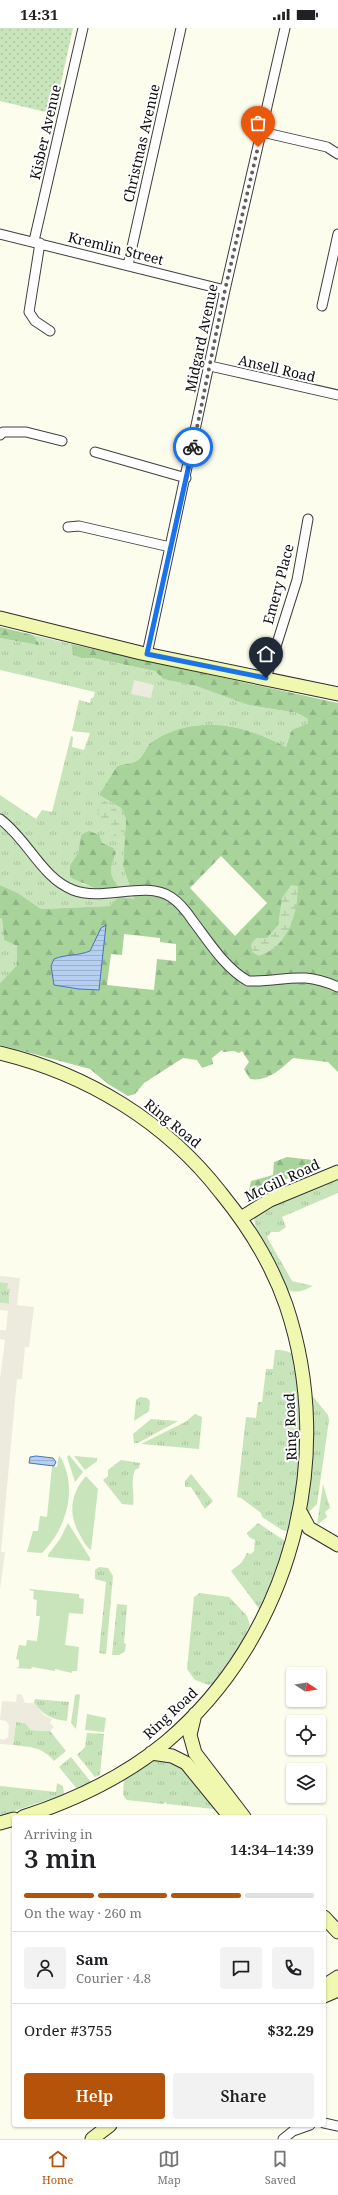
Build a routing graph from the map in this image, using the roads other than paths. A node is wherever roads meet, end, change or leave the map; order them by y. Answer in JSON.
{"nodes":[{"id":1,"x":83,"y":28,"type":"edge"},
{"id":2,"x":182,"y":28,"type":"edge"},
{"id":3,"x":285,"y":28,"type":"edge"},
{"id":4,"x":262,"y":132,"type":"junction"},
{"id":5,"x":338,"y":154,"type":"edge"},
{"id":6,"x":0,"y":234,"type":"edge"},
{"id":7,"x":338,"y":234,"type":"edge"},
{"id":8,"x":37,"y":242,"type":"junction"},
{"id":9,"x":128,"y":265,"type":"junction"},
{"id":10,"x":225,"y":290,"type":"junction"},
{"id":11,"x":322,"y":306,"type":"dead end"},
{"id":12,"x":50,"y":331,"type":"dead end"},
{"id":13,"x":210,"y":366,"type":"junction"},
{"id":14,"x":338,"y":395,"type":"edge"},
{"id":15,"x":0,"y":435,"type":"edge"},
{"id":16,"x":62,"y":440,"type":"dead end"},
{"id":17,"x":95,"y":452,"type":"dead end"},
{"id":18,"x":186,"y":478,"type":"junction"},
{"id":19,"x":308,"y":519,"type":"dead end"},
{"id":20,"x":68,"y":527,"type":"dead end"},
{"id":21,"x":170,"y":547,"type":"junction"},
{"id":22,"x":0,"y":618,"type":"edge"},
{"id":23,"x":147,"y":654,"type":"junction"},
{"id":24,"x":266,"y":678,"type":"junction"},
{"id":25,"x":338,"y":694,"type":"edge"},
{"id":26,"x":0,"y":819,"type":"edge"},
{"id":27,"x":338,"y":987,"type":"edge"},
{"id":28,"x":0,"y":1053,"type":"edge"},
{"id":29,"x":338,"y":1172,"type":"edge"},
{"id":30,"x":241,"y":1218,"type":"junction"},
{"id":31,"x":301,"y":1512,"type":"junction"},
{"id":32,"x":338,"y":1545,"type":"edge"},
{"id":33,"x":195,"y":1714,"type":"junction"},
{"id":34,"x":151,"y":1753,"type":"junction"},
{"id":35,"x":28,"y":1815,"type":"edge"},
{"id":36,"x":228,"y":1815,"type":"edge"},
{"id":37,"x":242,"y":1815,"type":"edge"},
{"id":38,"x":12,"y":1820,"type":"edge"},
{"id":39,"x":0,"y":1823,"type":"edge"},
{"id":40,"x":326,"y":1919,"type":"edge"},
{"id":41,"x":326,"y":1931,"type":"edge"},
{"id":42,"x":338,"y":1932,"type":"edge"},
{"id":43,"x":338,"y":1942,"type":"edge"},
{"id":44,"x":338,"y":1977,"type":"edge"},
{"id":45,"x":326,"y":1985,"type":"edge"},
{"id":46,"x":338,"y":1990,"type":"edge"},
{"id":47,"x":326,"y":1995,"type":"edge"},
{"id":48,"x":326,"y":2123,"type":"edge"},
{"id":49,"x":338,"y":2126,"type":"edge"},
{"id":50,"x":107,"y":2127,"type":"edge"},
{"id":51,"x":304,"y":2127,"type":"edge"},
{"id":52,"x":92,"y":2139,"type":"edge"},
{"id":53,"x":283,"y":2139,"type":"edge"}],
"edges":[{"from":1,"to":8,"type":"street","name":"Kisber Avenue"},
{"from":2,"to":9,"type":"street","name":"Christmas Avenue"},
{"from":3,"to":4,"type":"street","name":"Midgard Avenue"},
{"from":4,"to":5,"type":"street"},
{"from":4,"to":10,"type":"street","name":"Midgard Avenue"},
{"from":6,"to":8,"type":"street","name":"Kremlin Street"},
{"from":7,"to":11,"type":"street"},
{"from":8,"to":9,"type":"street","name":"Kremlin Street"},
{"from":8,"to":12,"type":"street","name":"Kisber Avenue"},
{"from":9,"to":10,"type":"street","name":"Kremlin Street"},
{"from":10,"to":13,"type":"street","name":"Midgard Avenue"},
{"from":13,"to":14,"type":"street","name":"Ansell Road"},
{"from":13,"to":18,"type":"street","name":"Midgard Avenue"},
{"from":15,"to":16,"type":"street"},
{"from":17,"to":18,"type":"street"},
{"from":18,"to":21,"type":"street","name":"Midgard Avenue"},
{"from":19,"to":24,"type":"street","name":"Emery Place"},
{"from":20,"to":21,"type":"street"},
{"from":21,"to":23,"type":"street","name":"Midgard Avenue"},
{"from":22,"to":23,"type":"street"},
{"from":23,"to":24,"type":"street"},
{"from":24,"to":25,"type":"street"},
{"from":26,"to":27,"type":"street"},
{"from":28,"to":30,"type":"street","name":"Ring Road"},
{"from":29,"to":30,"type":"street","name":"McGill Road"},
{"from":30,"to":31,"type":"street","name":"Ring Road"},
{"from":31,"to":32,"type":"street"},
{"from":31,"to":33,"type":"street","name":"Ring Road"},
{"from":33,"to":34,"type":"street","name":"Ring Road"},
{"from":33,"to":37,"type":"street"},
{"from":34,"to":35,"type":"street","name":"Ring Road"},
{"from":34,"to":36,"type":"street"},
{"from":38,"to":39,"type":"street"},
{"from":40,"to":42,"type":"street"},
{"from":41,"to":43,"type":"street"},
{"from":44,"to":45,"type":"street"},
{"from":46,"to":47,"type":"street"},
{"from":48,"to":49,"type":"street"},
{"from":50,"to":52,"type":"street"},
{"from":51,"to":53,"type":"street"}]}
